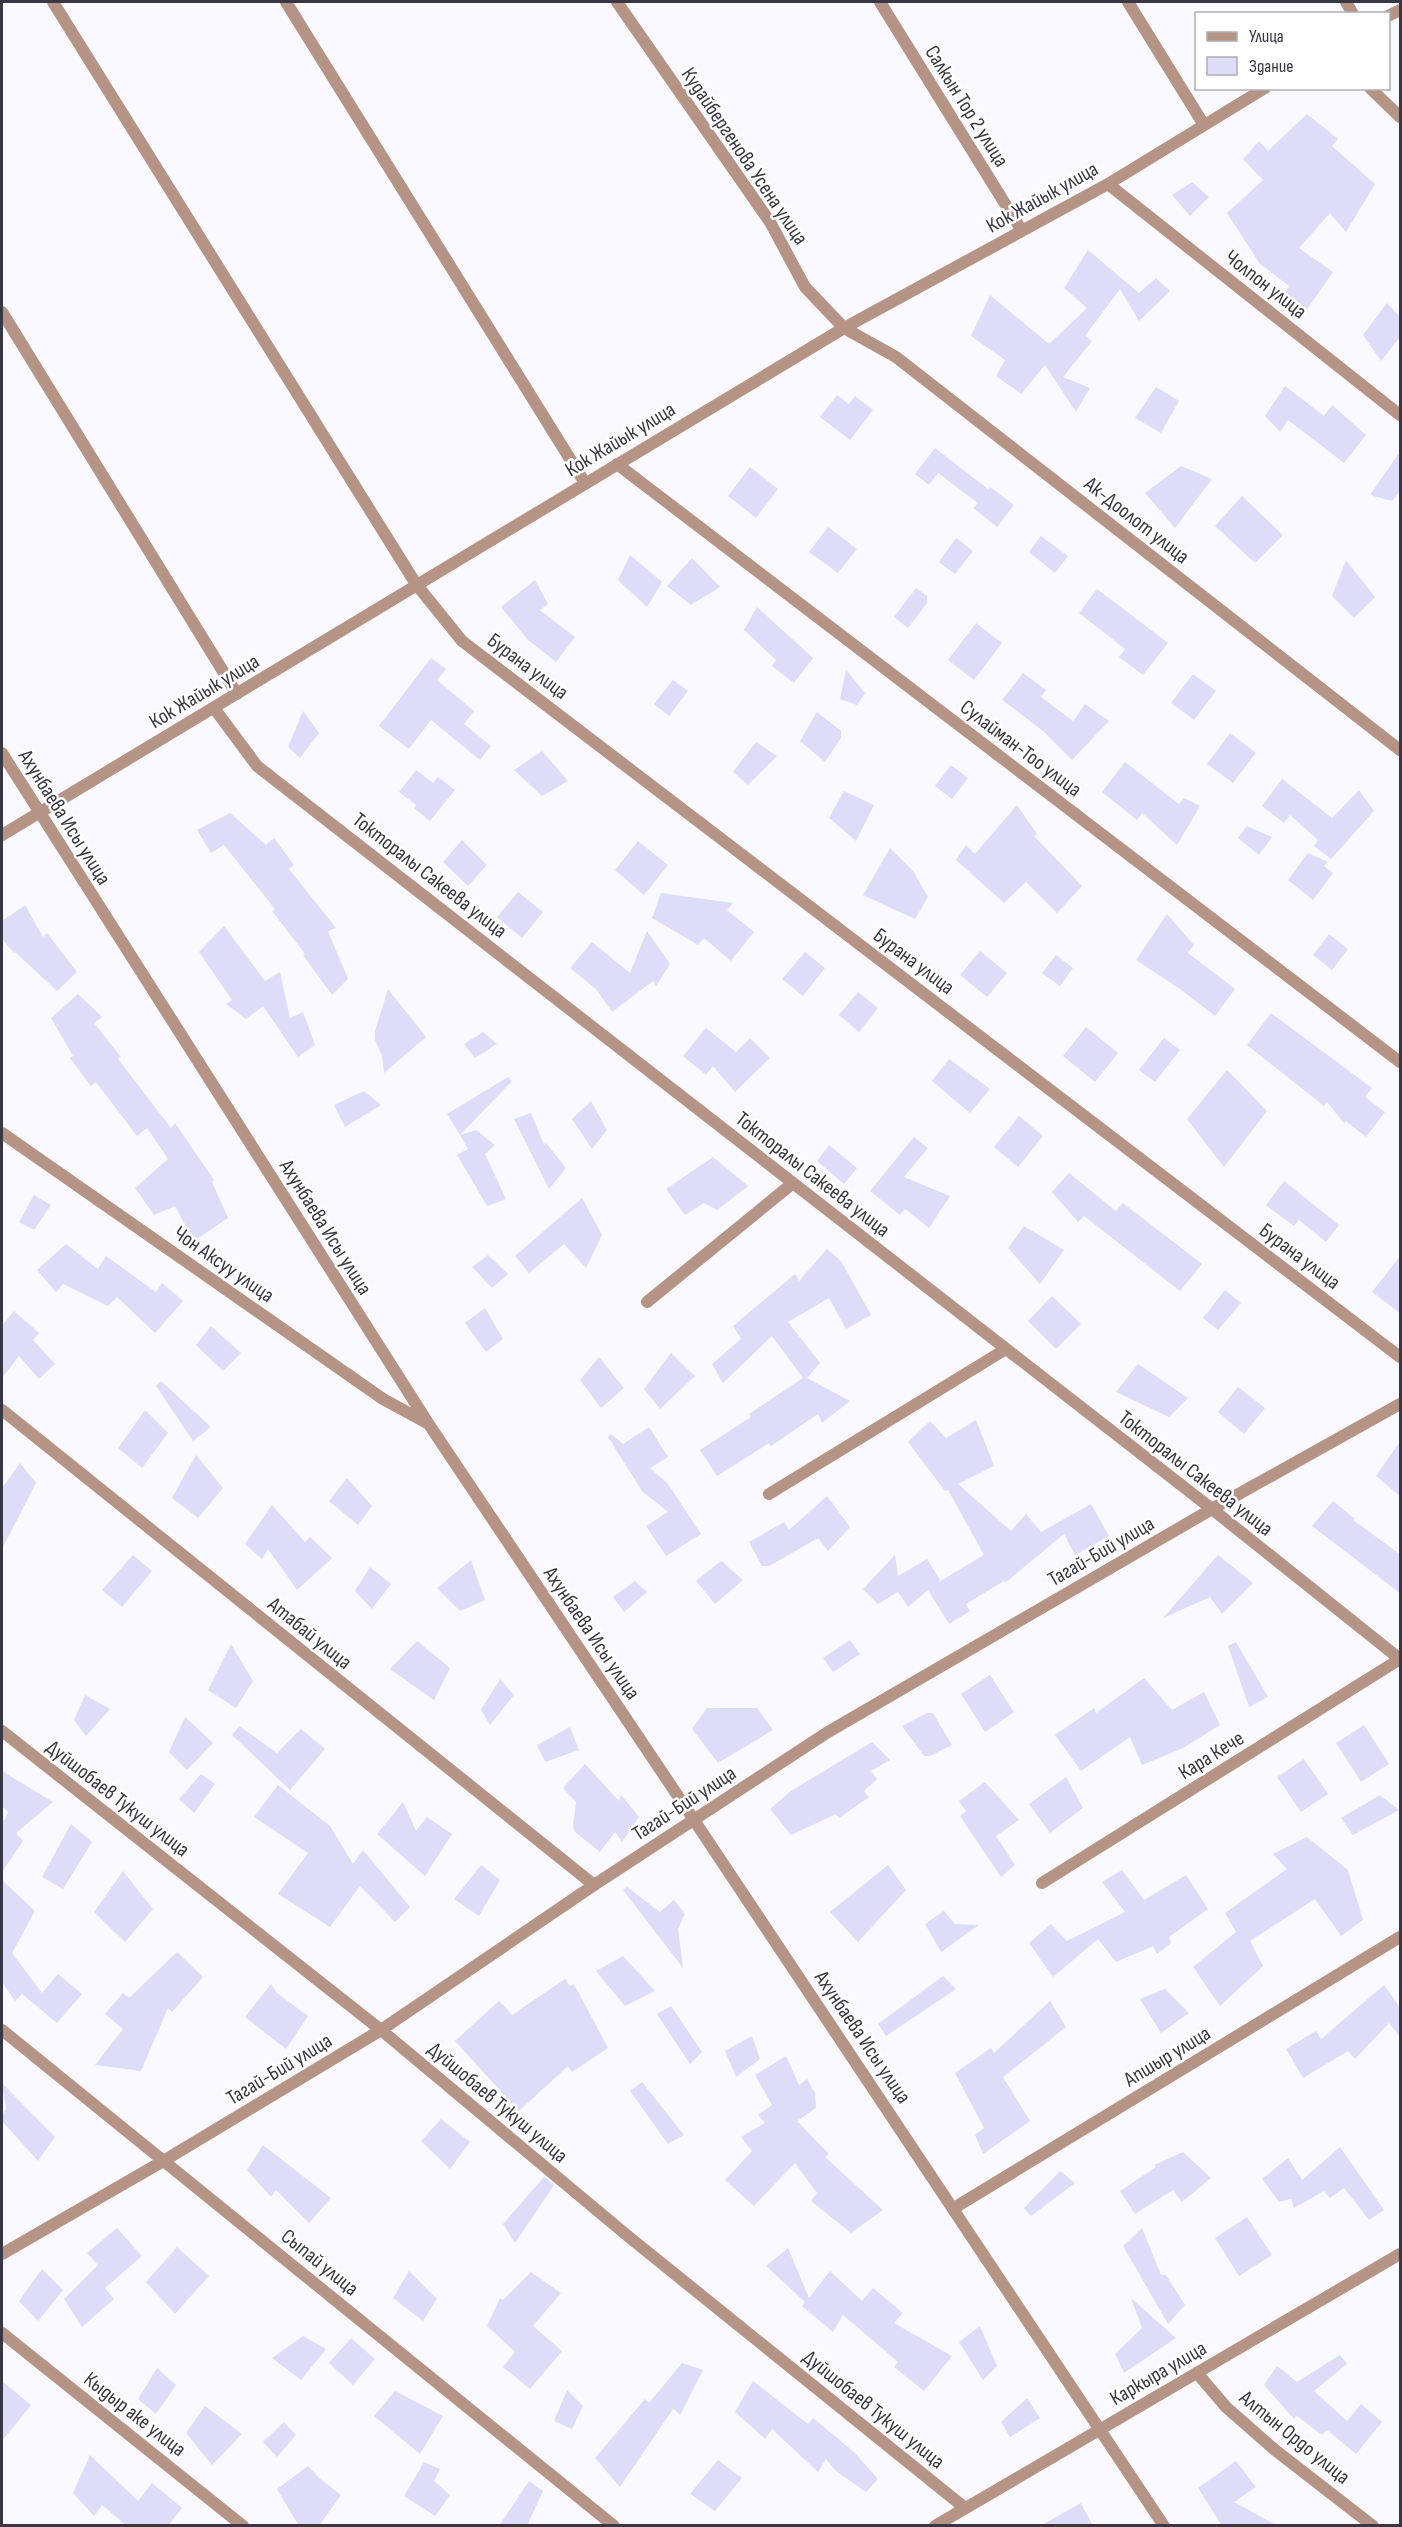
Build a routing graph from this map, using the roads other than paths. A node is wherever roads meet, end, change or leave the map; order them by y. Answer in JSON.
{"nodes":[{"id":1,"x":53,"y":2,"type":"edge"},
{"id":2,"x":286,"y":2,"type":"edge"},
{"id":3,"x":617,"y":2,"type":"edge"},
{"id":4,"x":880,"y":2,"type":"edge"},
{"id":5,"x":1128,"y":2,"type":"edge"},
{"id":6,"x":1262,"y":90,"type":"edge"},
{"id":7,"x":1372,"y":90,"type":"edge"},
{"id":8,"x":1401,"y":117,"type":"edge"},
{"id":9,"x":1204,"y":125,"type":"junction"},
{"id":10,"x":1108,"y":184,"type":"junction"},
{"id":11,"x":1022,"y":231,"type":"junction"},
{"id":12,"x":2,"y":312,"type":"edge"},
{"id":13,"x":844,"y":328,"type":"junction"},
{"id":14,"x":1401,"y":415,"type":"edge"},
{"id":15,"x":617,"y":464,"type":"junction"},
{"id":16,"x":585,"y":483,"type":"junction"},
{"id":17,"x":416,"y":584,"type":"junction"},
{"id":18,"x":237,"y":694,"type":"junction"},
{"id":19,"x":214,"y":708,"type":"junction"},
{"id":20,"x":1401,"y":750,"type":"edge"},
{"id":21,"x":2,"y":753,"type":"edge"},
{"id":22,"x":39,"y":813,"type":"junction"},
{"id":23,"x":2,"y":835,"type":"edge"},
{"id":24,"x":1401,"y":1062,"type":"edge"},
{"id":25,"x":2,"y":1132,"type":"edge"},
{"id":26,"x":793,"y":1183,"type":"junction"},
{"id":27,"x":647,"y":1302,"type":"dead end"},
{"id":28,"x":1006,"y":1349,"type":"junction"},
{"id":29,"x":1401,"y":1357,"type":"edge"},
{"id":30,"x":1401,"y":1404,"type":"edge"},
{"id":31,"x":2,"y":1410,"type":"edge"},
{"id":32,"x":428,"y":1424,"type":"junction"},
{"id":33,"x":769,"y":1494,"type":"dead end"},
{"id":34,"x":1212,"y":1509,"type":"junction"},
{"id":35,"x":1400,"y":1659,"type":"edge"},
{"id":36,"x":2,"y":1731,"type":"edge"},
{"id":37,"x":694,"y":1820,"type":"junction"},
{"id":38,"x":1042,"y":1883,"type":"dead end"},
{"id":39,"x":594,"y":1885,"type":"junction"},
{"id":40,"x":1401,"y":1937,"type":"edge"},
{"id":41,"x":2,"y":2030,"type":"edge"},
{"id":42,"x":381,"y":2030,"type":"junction"},
{"id":43,"x":165,"y":2160,"type":"junction"},
{"id":44,"x":954,"y":2208,"type":"junction"},
{"id":45,"x":2,"y":2254,"type":"edge"},
{"id":46,"x":1401,"y":2254,"type":"edge"},
{"id":47,"x":2,"y":2333,"type":"edge"},
{"id":48,"x":1197,"y":2373,"type":"junction"},
{"id":49,"x":1100,"y":2429,"type":"junction"},
{"id":50,"x":965,"y":2508,"type":"junction"},
{"id":51,"x":243,"y":2526,"type":"edge"},
{"id":52,"x":614,"y":2526,"type":"edge"},
{"id":53,"x":935,"y":2526,"type":"edge"},
{"id":54,"x":1164,"y":2526,"type":"edge"},
{"id":55,"x":1373,"y":2526,"type":"edge"}],
"edges":[{"from":1,"to":17,"type":"street","name":"Бурана улица"},
{"from":2,"to":16,"type":"street"},
{"from":3,"to":13,"type":"street","name":"Кудайбергенова Усена улица"},
{"from":4,"to":11,"type":"street","name":"Салкын Тор 2 улица"},
{"from":5,"to":9,"type":"street"},
{"from":6,"to":9,"type":"street","name":"Кок Жайык улица"},
{"from":7,"to":8,"type":"street"},
{"from":9,"to":10,"type":"street","name":"Кок Жайык улица"},
{"from":10,"to":11,"type":"street","name":"Кок Жайык улица"},
{"from":10,"to":14,"type":"street","name":"Чолпон улица"},
{"from":11,"to":13,"type":"street","name":"Кок Жайык улица"},
{"from":12,"to":18,"type":"street"},
{"from":13,"to":15,"type":"street","name":"Кок Жайык улица"},
{"from":13,"to":20,"type":"street","name":"Ак-Доолот улица"},
{"from":15,"to":16,"type":"street","name":"Кок Жайык улица"},
{"from":15,"to":24,"type":"street","name":"Сулайман-Тоо улица"},
{"from":16,"to":17,"type":"street","name":"Кок Жайык улица"},
{"from":17,"to":18,"type":"street","name":"Кок Жайык улица"},
{"from":17,"to":29,"type":"street","name":"Бурана улица"},
{"from":18,"to":19,"type":"street","name":"Кок Жайык улица"},
{"from":19,"to":22,"type":"street","name":"Кок Жайык улица"},
{"from":19,"to":26,"type":"street","name":"Токторалы Сакеева улица"},
{"from":21,"to":22,"type":"street","name":"Ахунбаева Исы улица"},
{"from":22,"to":23,"type":"street","name":"Кок Жайык улица"},
{"from":22,"to":32,"type":"street","name":"Ахунбаева Исы улица"},
{"from":25,"to":32,"type":"street","name":"Чон Аксуу улица"},
{"from":26,"to":27,"type":"street"},
{"from":26,"to":28,"type":"street","name":"Токторалы Сакеева улица"},
{"from":28,"to":33,"type":"street"},
{"from":28,"to":34,"type":"street","name":"Токторалы Сакеева улица"},
{"from":30,"to":34,"type":"street","name":"Тагай-Бий улица"},
{"from":31,"to":39,"type":"street","name":"Атабай улица"},
{"from":32,"to":37,"type":"street","name":"Ахунбаева Исы улица"},
{"from":34,"to":35,"type":"street","name":"Токторалы Сакеева улица"},
{"from":34,"to":37,"type":"street","name":"Тагай-Бий улица"},
{"from":35,"to":38,"type":"street","name":"Кара Кече"},
{"from":36,"to":42,"type":"street","name":"Дуйшобаев Тукуш улица"},
{"from":37,"to":39,"type":"street","name":"Тагай-Бий улица"},
{"from":37,"to":44,"type":"street","name":"Ахунбаева Исы улица"},
{"from":39,"to":42,"type":"street","name":"Тагай-Бий улица"},
{"from":40,"to":44,"type":"street","name":"Апшыр улица"},
{"from":41,"to":43,"type":"street","name":"Сыпай улица"},
{"from":42,"to":43,"type":"street","name":"Тагай-Бий улица"},
{"from":42,"to":50,"type":"street","name":"Дуйшобаев Тукуш улица"},
{"from":43,"to":45,"type":"street","name":"Тагай-Бий улица"},
{"from":43,"to":52,"type":"street","name":"Сыпай улица"},
{"from":44,"to":49,"type":"street","name":"Ахунбаева Исы улица"},
{"from":46,"to":48,"type":"street","name":"Каркыра улица"},
{"from":47,"to":51,"type":"street","name":"Кыдыр аке улица"},
{"from":48,"to":49,"type":"street","name":"Каркыра улица"},
{"from":48,"to":55,"type":"street","name":"Алтын Ордо улица"},
{"from":49,"to":50,"type":"street","name":"Каркыра улица"},
{"from":49,"to":54,"type":"street","name":"Ахунбаева Исы улица"},
{"from":50,"to":53,"type":"street","name":"Каркыра улица"}]}
